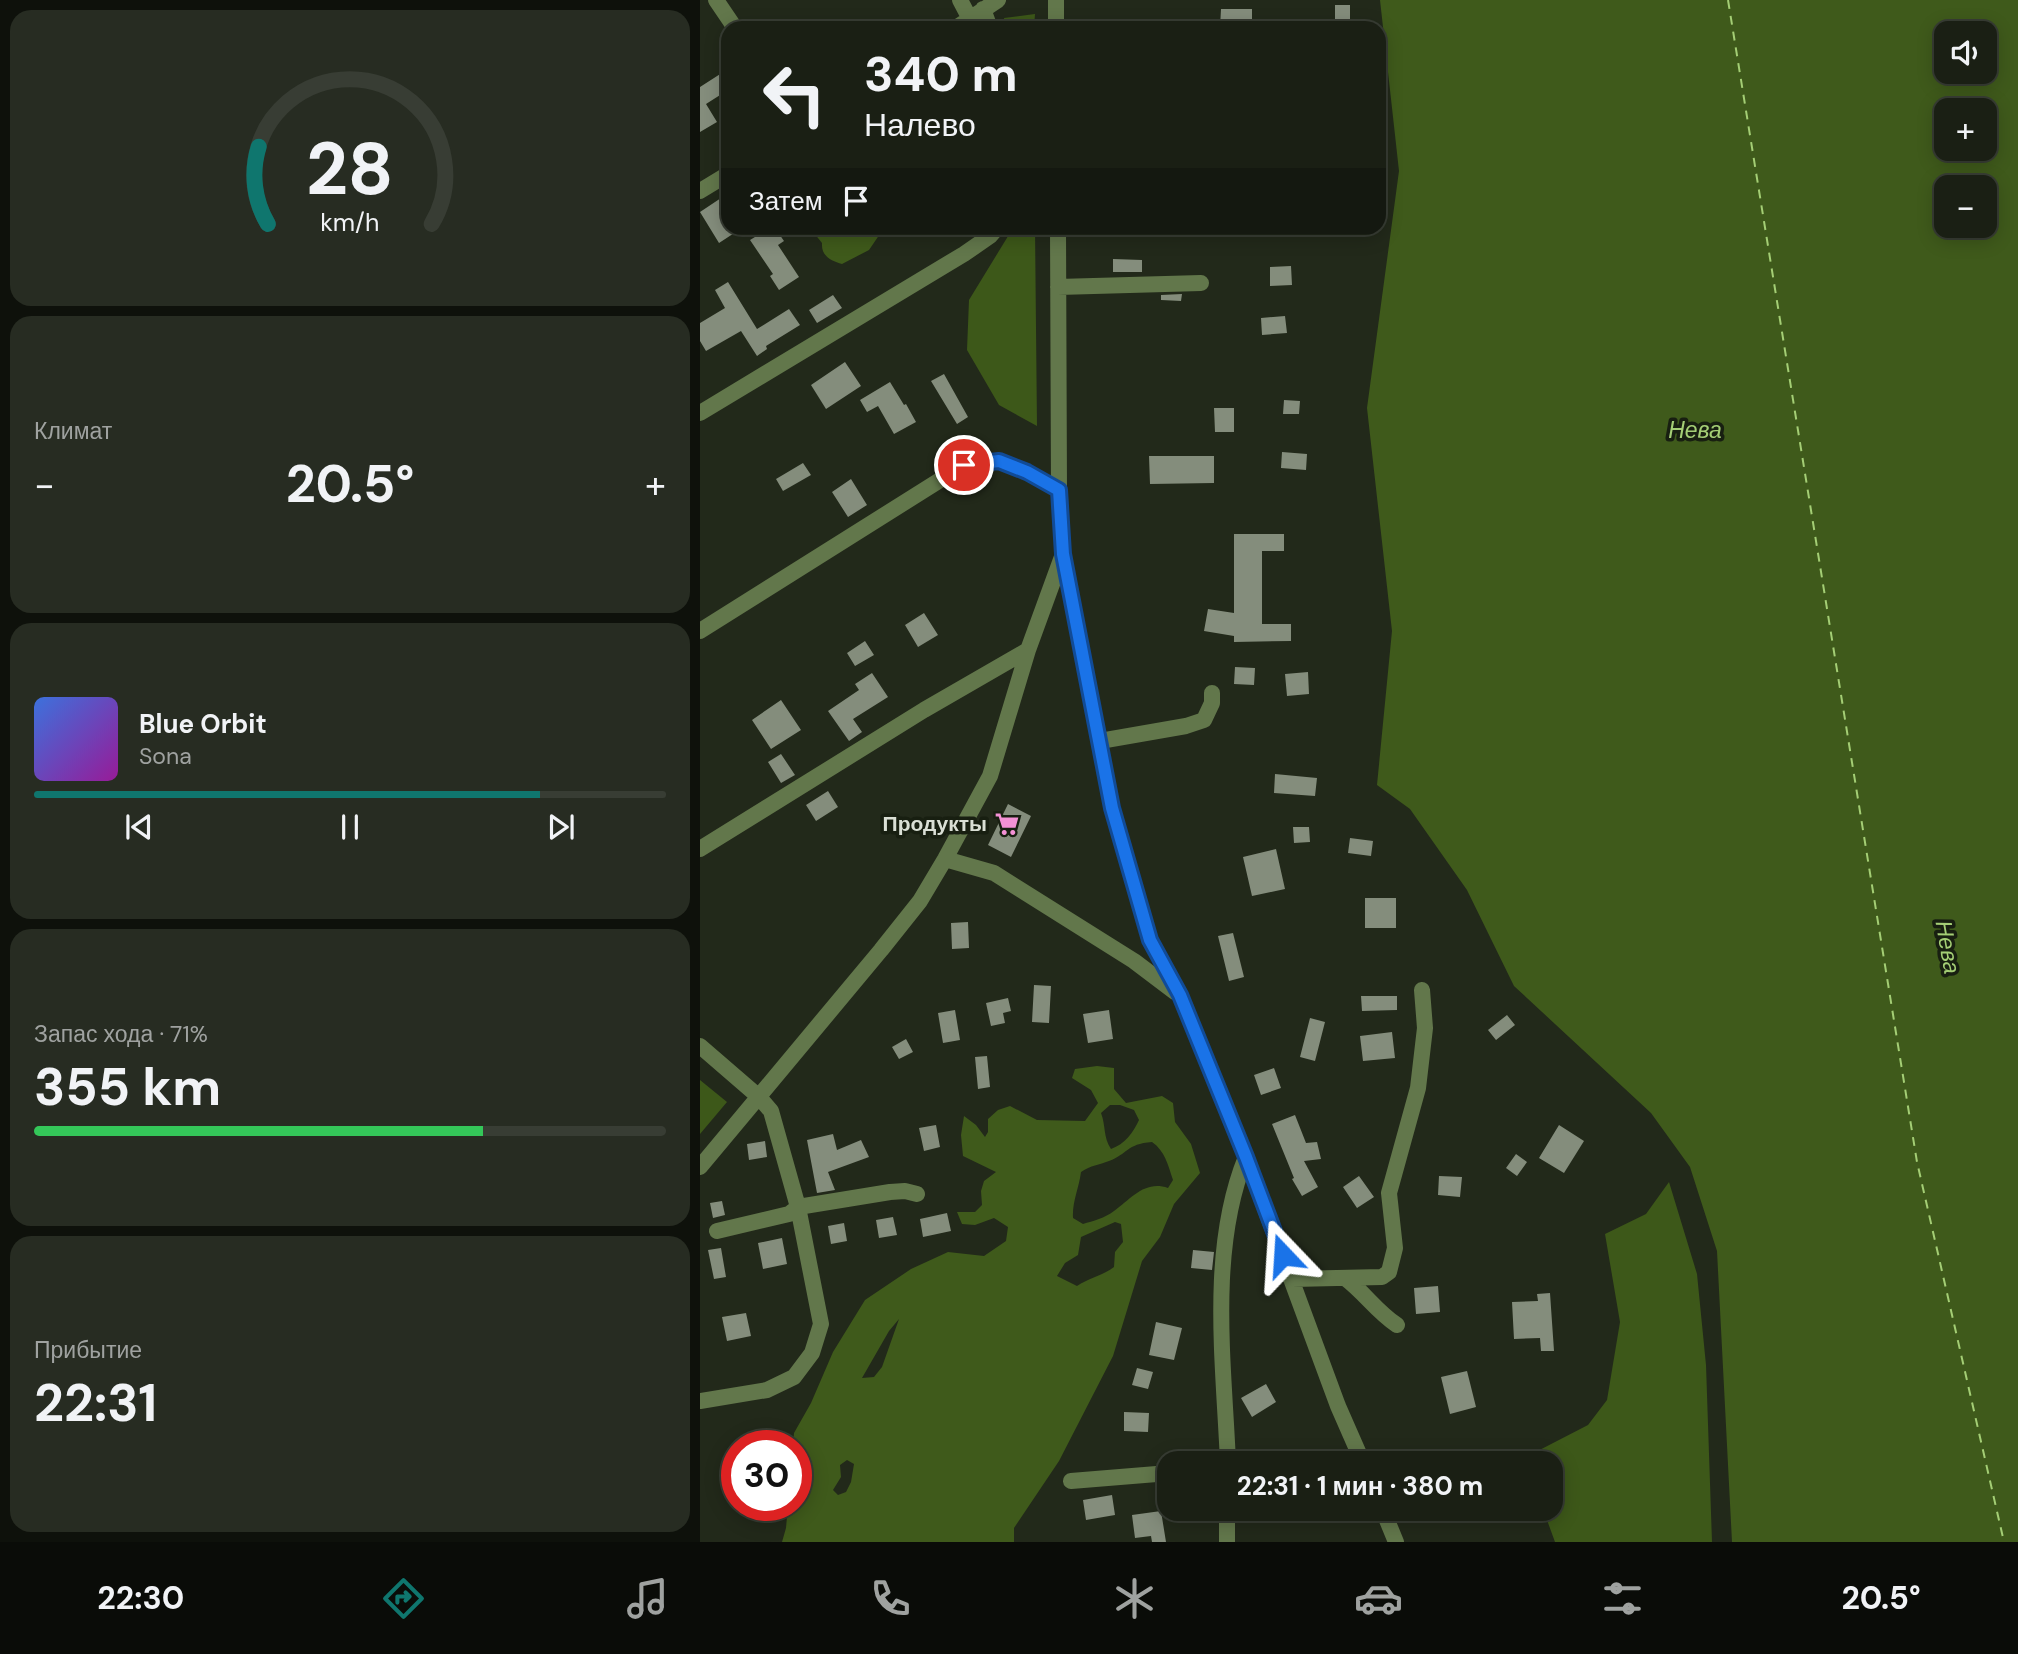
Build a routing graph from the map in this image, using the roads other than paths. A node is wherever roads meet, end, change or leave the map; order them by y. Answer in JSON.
{"nodes":[{"id":1,"x":716,"y":0,"type":"edge"},
{"id":2,"x":960,"y":0,"type":"edge"},
{"id":3,"x":998,"y":0,"type":"edge"},
{"id":4,"x":1056,"y":0,"type":"edge"},
{"id":5,"x":976,"y":14,"type":"junction"},
{"id":6,"x":730,"y":21,"type":"edge"},
{"id":7,"x":966,"y":21,"type":"edge"},
{"id":8,"x":983,"y":21,"type":"edge"},
{"id":9,"x":1056,"y":21,"type":"edge"},
{"id":10,"x":721,"y":178,"type":"edge"},
{"id":11,"x":700,"y":191,"type":"edge"},
{"id":12,"x":989,"y":235,"type":"edge"},
{"id":13,"x":1058,"y":235,"type":"edge"},
{"id":14,"x":1201,"y":283,"type":"dead end"},
{"id":15,"x":1058,"y":287,"type":"junction"},
{"id":16,"x":700,"y":413,"type":"edge"},
{"id":17,"x":1059,"y":490,"type":"junction"},
{"id":18,"x":1063,"y":554,"type":"junction"},
{"id":19,"x":700,"y":631,"type":"edge"},
{"id":20,"x":1028,"y":650,"type":"junction"},
{"id":21,"x":1212,"y":693,"type":"dead end"},
{"id":22,"x":1100,"y":741,"type":"junction"},
{"id":23,"x":700,"y":849,"type":"edge"},
{"id":24,"x":945,"y":859,"type":"junction"},
{"id":25,"x":1422,"y":990,"type":"dead end"},
{"id":26,"x":1180,"y":995,"type":"junction"},
{"id":27,"x":700,"y":1046,"type":"edge"},
{"id":28,"x":759,"y":1097,"type":"junction"},
{"id":29,"x":1246,"y":1157,"type":"junction"},
{"id":30,"x":700,"y":1167,"type":"edge"},
{"id":31,"x":917,"y":1194,"type":"dead end"},
{"id":32,"x":797,"y":1208,"type":"junction"},
{"id":33,"x":717,"y":1231,"type":"dead end"},
{"id":34,"x":1345,"y":1278,"type":"junction"},
{"id":35,"x":1292,"y":1279,"type":"junction"},
{"id":36,"x":1397,"y":1325,"type":"dead end"},
{"id":37,"x":700,"y":1401,"type":"edge"},
{"id":38,"x":1228,"y":1451,"type":"edge"},
{"id":39,"x":1358,"y":1451,"type":"edge"},
{"id":40,"x":1157,"y":1474,"type":"edge"},
{"id":41,"x":1071,"y":1481,"type":"dead end"},
{"id":42,"x":1227,"y":1521,"type":"edge"},
{"id":43,"x":1387,"y":1521,"type":"edge"},
{"id":44,"x":1227,"y":1542,"type":"edge"},
{"id":45,"x":1396,"y":1542,"type":"edge"}],
"edges":[{"from":1,"to":6,"type":"street"},
{"from":2,"to":5,"type":"street"},
{"from":3,"to":5,"type":"street"},
{"from":4,"to":9,"type":"street"},
{"from":5,"to":7,"type":"street"},
{"from":5,"to":8,"type":"street"},
{"from":10,"to":11,"type":"street"},
{"from":12,"to":16,"type":"street"},
{"from":13,"to":15,"type":"street"},
{"from":14,"to":15,"type":"street"},
{"from":15,"to":17,"type":"street"},
{"from":17,"to":18,"type":"street"},
{"from":17,"to":19,"type":"street"},
{"from":18,"to":20,"type":"street"},
{"from":18,"to":22,"type":"street"},
{"from":20,"to":23,"type":"street"},
{"from":20,"to":24,"type":"street"},
{"from":21,"to":22,"type":"street"},
{"from":22,"to":26,"type":"street"},
{"from":24,"to":26,"type":"street"},
{"from":24,"to":28,"type":"street"},
{"from":25,"to":34,"type":"street"},
{"from":26,"to":29,"type":"street"},
{"from":27,"to":28,"type":"street"},
{"from":28,"to":30,"type":"street"},
{"from":28,"to":32,"type":"street"},
{"from":29,"to":35,"type":"street"},
{"from":29,"to":38,"type":"street"},
{"from":31,"to":32,"type":"street"},
{"from":32,"to":33,"type":"street"},
{"from":32,"to":37,"type":"street"},
{"from":34,"to":35,"type":"street"},
{"from":34,"to":36,"type":"street"},
{"from":35,"to":39,"type":"street"},
{"from":40,"to":41,"type":"street"},
{"from":42,"to":44,"type":"street"},
{"from":43,"to":45,"type":"street"}]}
